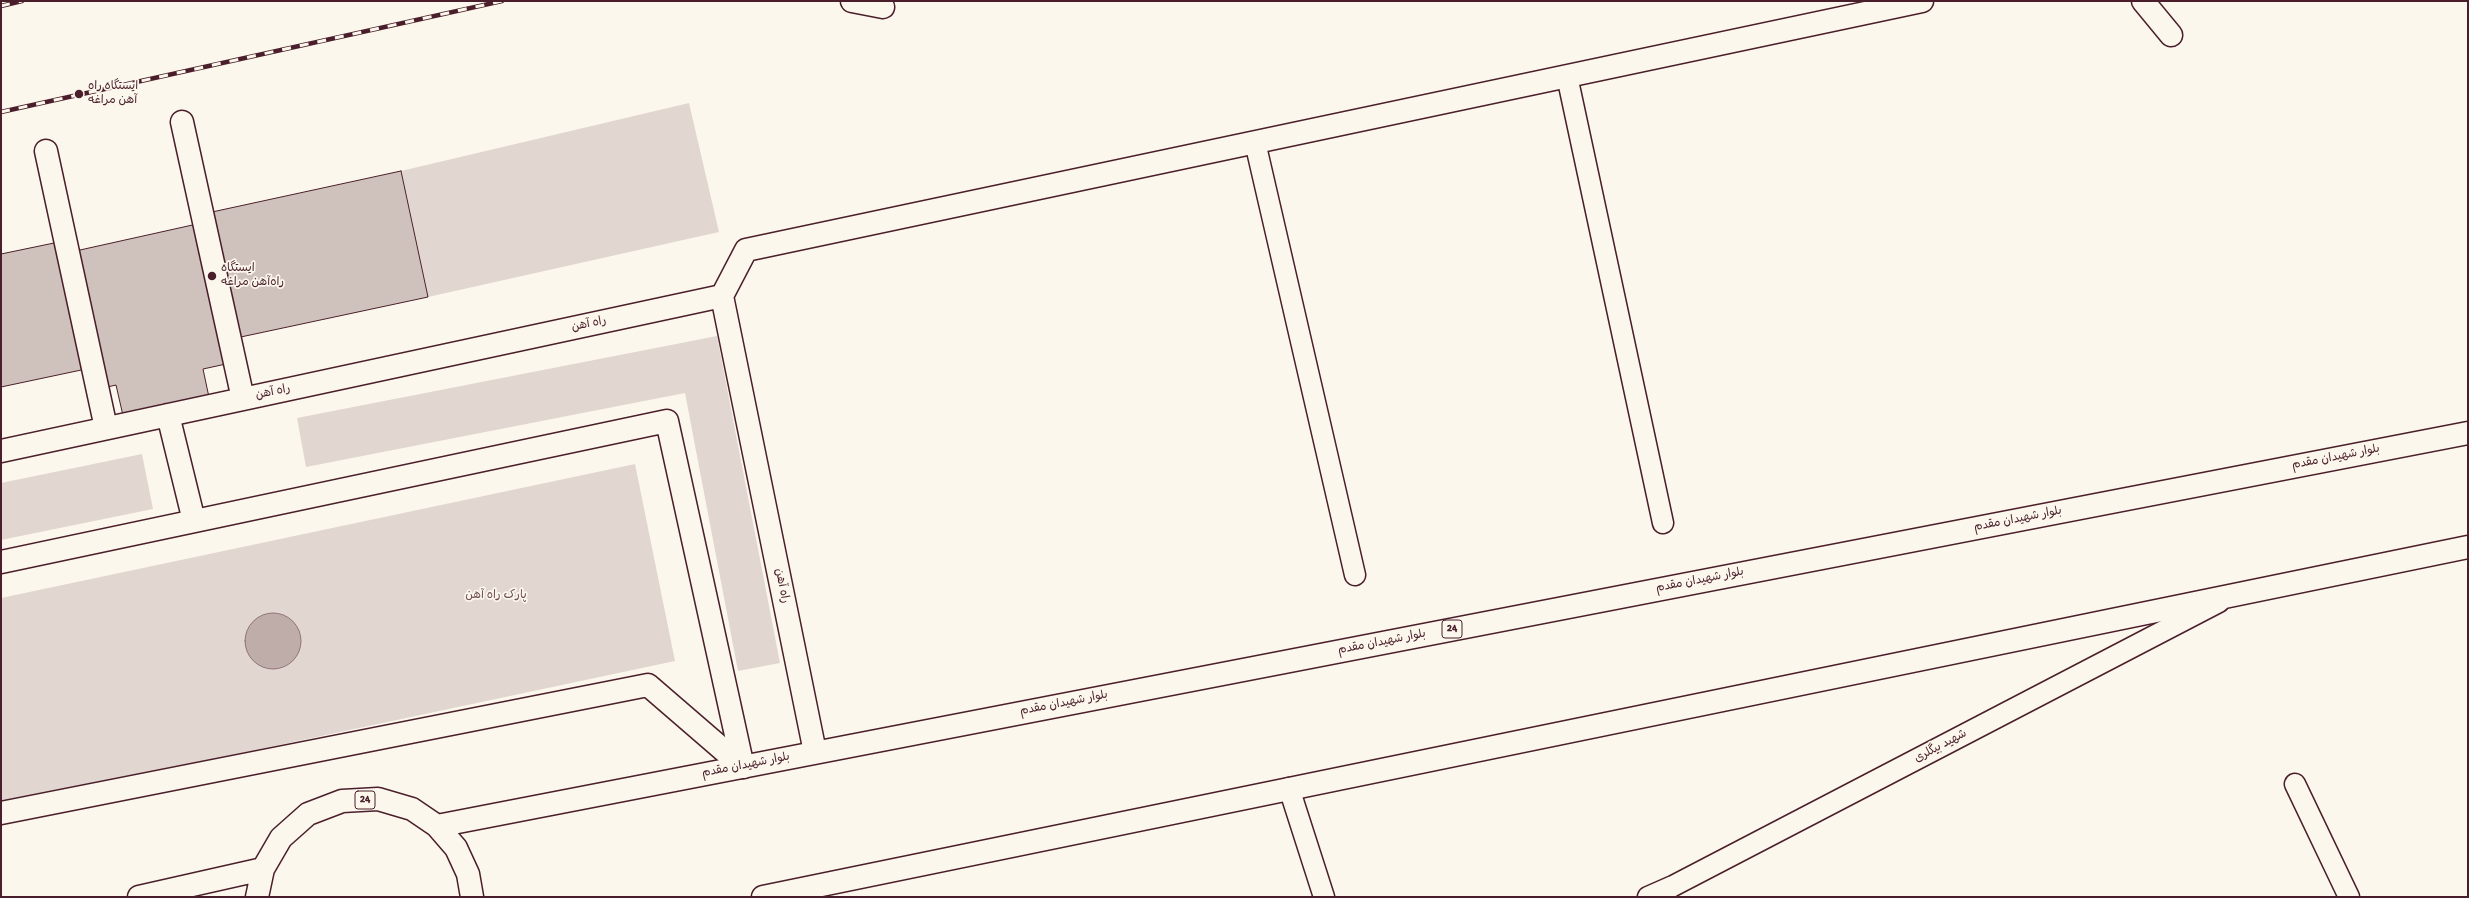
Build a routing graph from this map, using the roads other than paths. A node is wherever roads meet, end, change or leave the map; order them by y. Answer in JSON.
{"nodes":[{"id":1,"x":852,"y":1,"type":"edge"},
{"id":2,"x":1922,"y":1,"type":"edge"},
{"id":3,"x":2143,"y":1,"type":"edge"},
{"id":4,"x":883,"y":7,"type":"dead end"},
{"id":5,"x":2172,"y":35,"type":"dead end"},
{"id":6,"x":1567,"y":76,"type":"junction"},
{"id":7,"x":182,"y":122,"type":"dead end"},
{"id":8,"x":1255,"y":142,"type":"junction"},
{"id":9,"x":46,"y":151,"type":"dead end"},
{"id":10,"x":722,"y":296,"type":"junction"},
{"id":11,"x":243,"y":399,"type":"junction"},
{"id":12,"x":168,"y":415,"type":"junction"},
{"id":13,"x":106,"y":428,"type":"junction"},
{"id":14,"x":2468,"y":433,"type":"edge"},
{"id":15,"x":1,"y":451,"type":"edge"},
{"id":16,"x":194,"y":521,"type":"junction"},
{"id":17,"x":1662,"y":523,"type":"dead end"},
{"id":18,"x":2468,"y":547,"type":"edge"},
{"id":19,"x":1,"y":562,"type":"edge"},
{"id":20,"x":1355,"y":575,"type":"dead end"},
{"id":21,"x":2234,"y":594,"type":"junction"},
{"id":22,"x":815,"y":752,"type":"junction"},
{"id":23,"x":743,"y":766,"type":"junction"},
{"id":24,"x":2295,"y":784,"type":"dead end"},
{"id":25,"x":1289,"y":788,"type":"junction"},
{"id":26,"x":1,"y":813,"type":"edge"},
{"id":27,"x":437,"y":826,"type":"junction"},
{"id":28,"x":263,"y":870,"type":"junction"},
{"id":29,"x":1676,"y":892,"type":"edge"},
{"id":30,"x":139,"y":897,"type":"edge"},
{"id":31,"x":257,"y":897,"type":"edge"},
{"id":32,"x":472,"y":897,"type":"edge"},
{"id":33,"x":762,"y":897,"type":"edge"},
{"id":34,"x":1324,"y":897,"type":"edge"},
{"id":35,"x":1648,"y":897,"type":"edge"},
{"id":36,"x":2349,"y":897,"type":"edge"}],
"edges":[{"from":1,"to":4,"type":"street"},
{"from":2,"to":6,"type":"street"},
{"from":3,"to":5,"type":"street"},
{"from":6,"to":8,"type":"street"},
{"from":6,"to":17,"type":"lane"},
{"from":7,"to":11,"type":"street"},
{"from":8,"to":10,"type":"street"},
{"from":8,"to":20,"type":"lane"},
{"from":9,"to":13,"type":"street"},
{"from":10,"to":11,"type":"street","name":"راه آهن"},
{"from":10,"to":22,"type":"street","name":"راه آهن"},
{"from":11,"to":12,"type":"street","name":"راه آهن"},
{"from":12,"to":13,"type":"street","name":"راه آهن"},
{"from":12,"to":16,"type":"street"},
{"from":13,"to":15,"type":"street","name":"راه آهن"},
{"from":14,"to":22,"type":"street","name":"بلوار شهیدان مقدم","number":"24"},
{"from":16,"to":19,"type":"street"},
{"from":16,"to":23,"type":"street"},
{"from":18,"to":21,"type":"street"},
{"from":21,"to":25,"type":"street"},
{"from":21,"to":29,"type":"lane","name":"شهید بیگلری"},
{"from":22,"to":23,"type":"street","name":"بلوار شهیدان مقدم","number":"24"},
{"from":23,"to":26,"type":"street"},
{"from":23,"to":27,"type":"street","name":"بلوار شهیدان مقدم","number":"24"},
{"from":24,"to":36,"type":"lane"},
{"from":25,"to":33,"type":"street"},
{"from":25,"to":34,"type":"lane"},
{"from":27,"to":28,"type":"street","number":"24"},
{"from":27,"to":32,"type":"street","number":"24"},
{"from":28,"to":30,"type":"street"},
{"from":28,"to":31,"type":"street","number":"24"},
{"from":29,"to":35,"type":"lane","name":"شهید بیگلری"}]}
